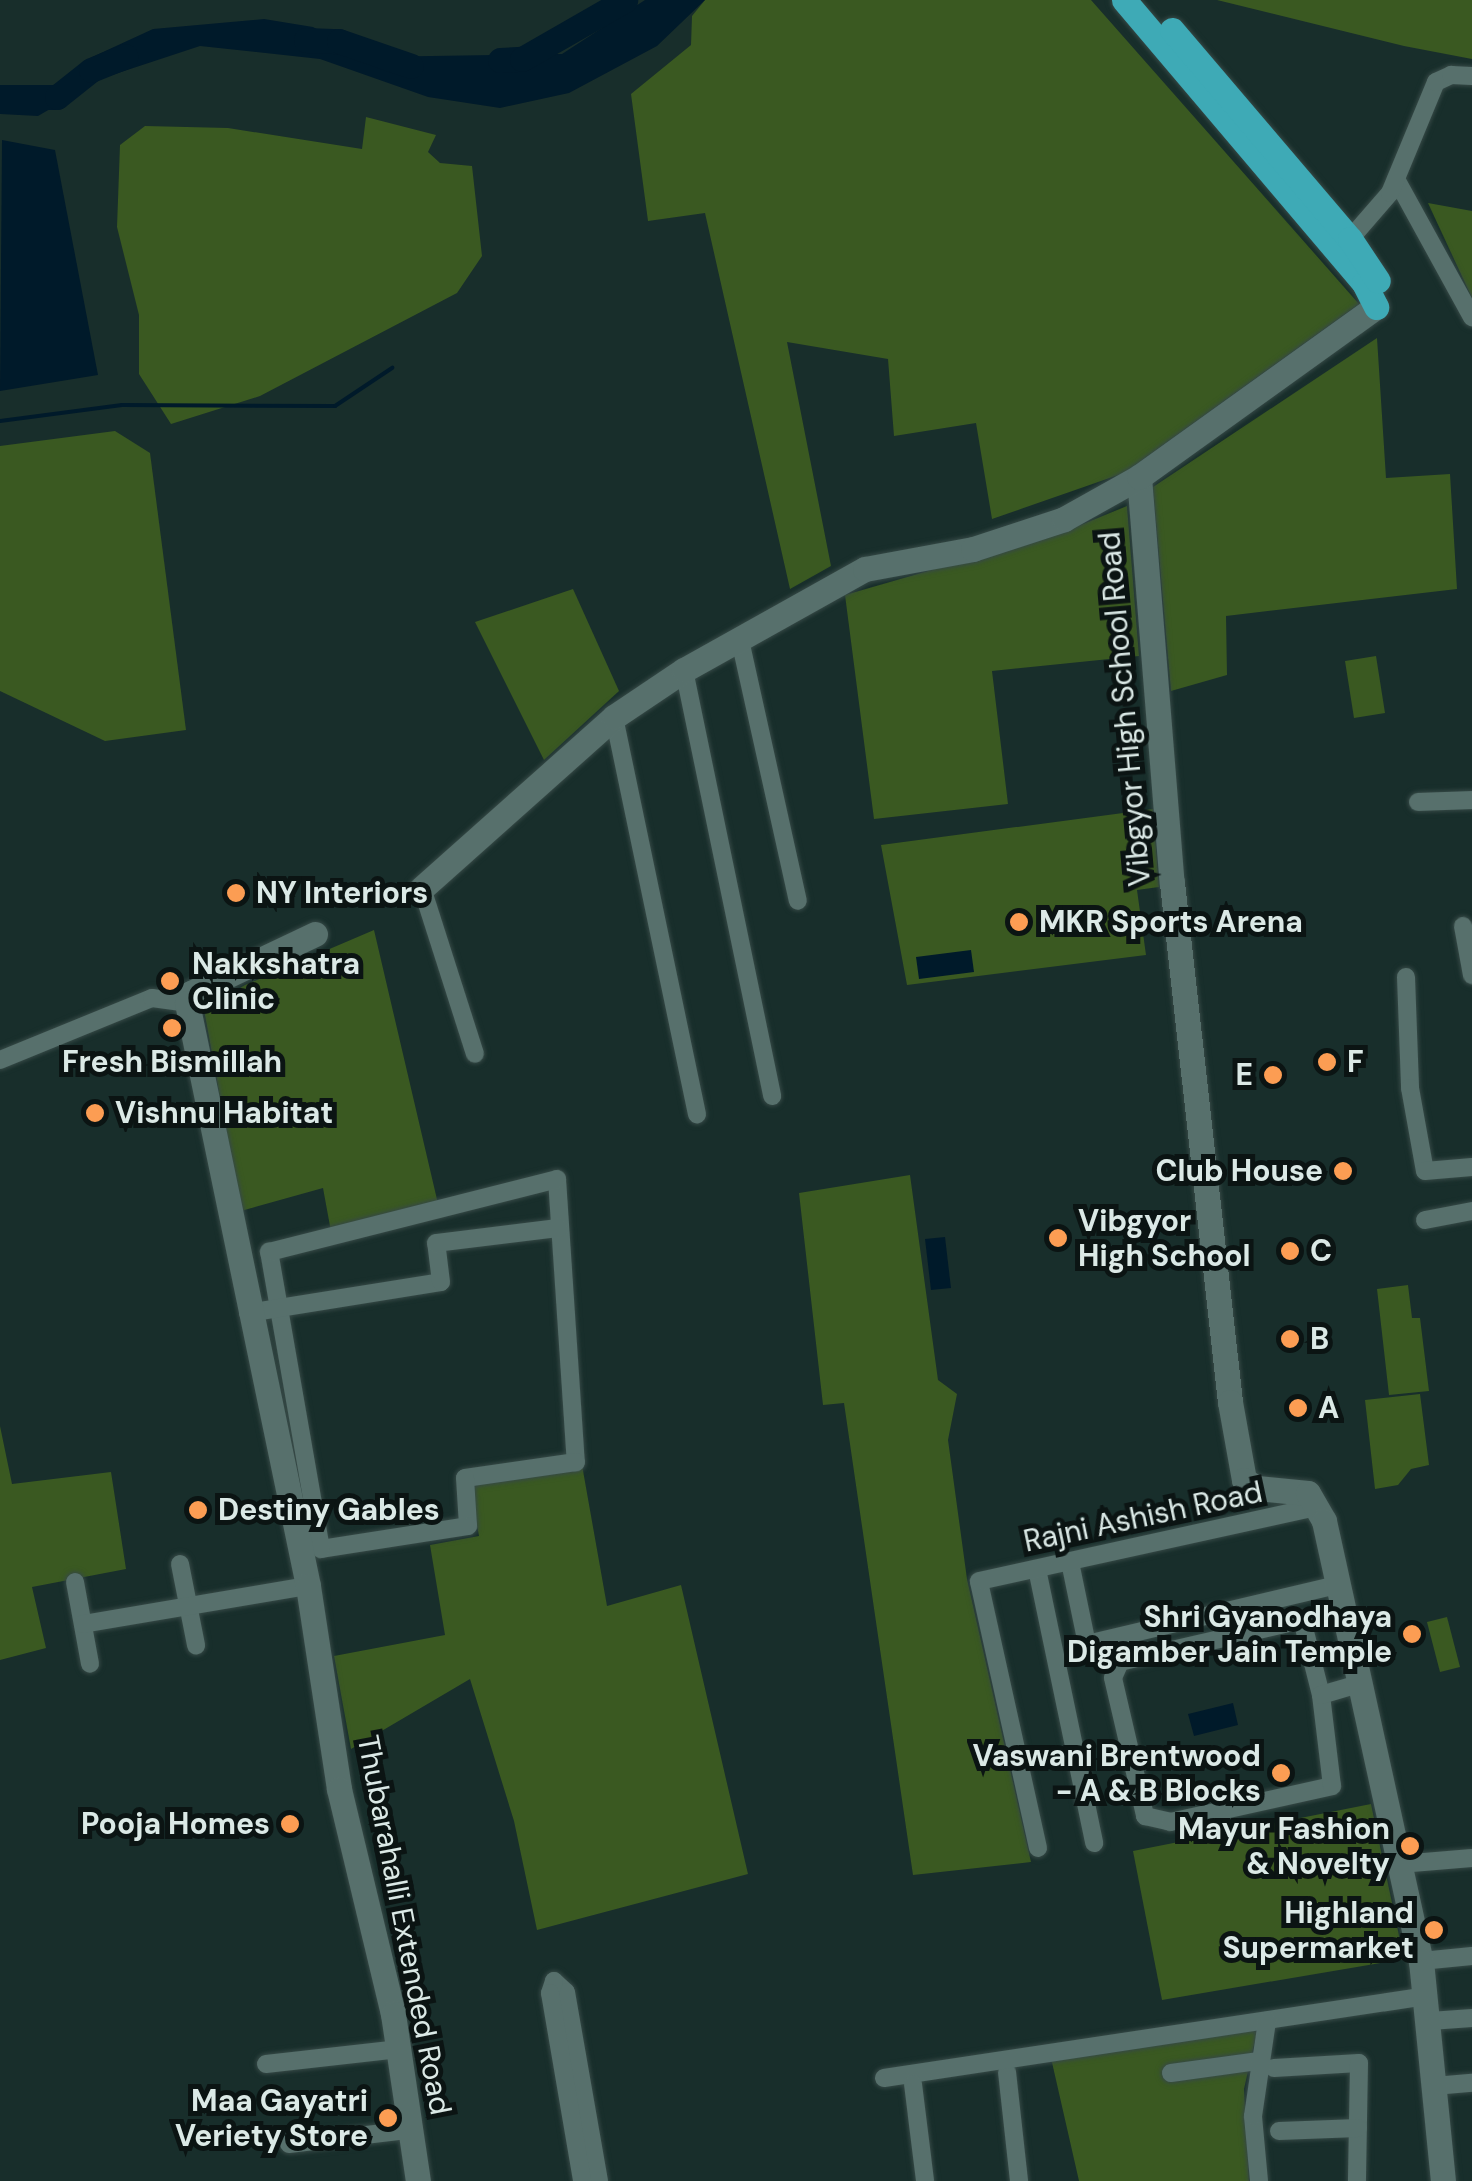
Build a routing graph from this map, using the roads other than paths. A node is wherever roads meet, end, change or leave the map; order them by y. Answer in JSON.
{"nodes":[{"id":1,"x":1124,"y":0,"type":"edge"},
{"id":2,"x":1146,"y":0,"type":"edge"},
{"id":3,"x":1472,"y":76,"type":"edge"},
{"id":4,"x":1393,"y":186,"type":"junction"},
{"id":5,"x":1350,"y":238,"type":"junction"},
{"id":6,"x":1370,"y":278,"type":"junction"},
{"id":7,"x":1376,"y":307,"type":"joint"},
{"id":8,"x":1472,"y":317,"type":"edge"},
{"id":9,"x":1139,"y":477,"type":"junction"},
{"id":10,"x":740,"y":640,"type":"junction"},
{"id":11,"x":684,"y":670,"type":"junction"},
{"id":12,"x":614,"y":717,"type":"junction"},
{"id":13,"x":1472,"y":800,"type":"edge"},
{"id":14,"x":1418,"y":802,"type":"dead end"},
{"id":15,"x":422,"y":888,"type":"joint"},
{"id":16,"x":798,"y":901,"type":"dead end"},
{"id":17,"x":1463,"y":926,"type":"dead end"},
{"id":18,"x":315,"y":934,"type":"dead end"},
{"id":19,"x":1472,"y":975,"type":"edge"},
{"id":20,"x":1406,"y":977,"type":"dead end"},
{"id":21,"x":187,"y":1004,"type":"junction"},
{"id":22,"x":475,"y":1054,"type":"dead end"},
{"id":23,"x":0,"y":1060,"type":"edge"},
{"id":24,"x":772,"y":1096,"type":"dead end"},
{"id":25,"x":697,"y":1114,"type":"dead end"},
{"id":26,"x":1472,"y":1167,"type":"edge"},
{"id":27,"x":1472,"y":1212,"type":"edge"},
{"id":28,"x":1425,"y":1220,"type":"dead end"},
{"id":29,"x":558,"y":1228,"type":"junction"},
{"id":30,"x":280,"y":1308,"type":"junction"},
{"id":31,"x":248,"y":1314,"type":"junction"},
{"id":32,"x":304,"y":1432,"type":"junction"},
{"id":33,"x":275,"y":1438,"type":"junction"},
{"id":34,"x":1319,"y":1506,"type":"junction"},
{"id":35,"x":1070,"y":1562,"type":"junction"},
{"id":36,"x":180,"y":1564,"type":"dead end"},
{"id":37,"x":1038,"y":1574,"type":"junction"},
{"id":38,"x":75,"y":1582,"type":"dead end"},
{"id":39,"x":1011,"y":1583,"type":"dead end"},
{"id":40,"x":1340,"y":1584,"type":"junction"},
{"id":41,"x":308,"y":1586,"type":"junction"},
{"id":42,"x":188,"y":1607,"type":"junction"},
{"id":43,"x":1302,"y":1620,"type":"junction"},
{"id":44,"x":83,"y":1624,"type":"junction"},
{"id":45,"x":1220,"y":1625,"type":"dead end"},
{"id":46,"x":196,"y":1645,"type":"dead end"},
{"id":47,"x":90,"y":1664,"type":"dead end"},
{"id":48,"x":1362,"y":1683,"type":"junction"},
{"id":49,"x":1321,"y":1694,"type":"junction"},
{"id":50,"x":1332,"y":1786,"type":"junction"},
{"id":51,"x":1262,"y":1810,"type":"dead end"},
{"id":52,"x":1094,"y":1842,"type":"dead end"},
{"id":53,"x":1038,"y":1848,"type":"dead end"},
{"id":54,"x":1472,"y":1858,"type":"edge"},
{"id":55,"x":1400,"y":1864,"type":"junction"},
{"id":56,"x":1472,"y":1956,"type":"edge"},
{"id":57,"x":1421,"y":1962,"type":"junction"},
{"id":58,"x":1428,"y":2009,"type":"junction"},
{"id":59,"x":1472,"y":2018,"type":"edge"},
{"id":60,"x":1266,"y":2021,"type":"junction"},
{"id":61,"x":398,"y":2048,"type":"junction"},
{"id":62,"x":266,"y":2064,"type":"dead end"},
{"id":63,"x":1266,"y":2064,"type":"junction"},
{"id":64,"x":1007,"y":2072,"type":"dead end"},
{"id":65,"x":1170,"y":2074,"type":"dead end"},
{"id":66,"x":884,"y":2078,"type":"dead end"},
{"id":67,"x":913,"y":2084,"type":"dead end"},
{"id":68,"x":1472,"y":2084,"type":"edge"},
{"id":69,"x":1434,"y":2086,"type":"junction"},
{"id":70,"x":580,"y":2116,"type":"junction"},
{"id":71,"x":1358,"y":2128,"type":"junction"},
{"id":72,"x":409,"y":2130,"type":"junction"},
{"id":73,"x":1278,"y":2132,"type":"dead end"},
{"id":74,"x":290,"y":2144,"type":"dead end"},
{"id":75,"x":586,"y":2155,"type":"junction"},
{"id":76,"x":418,"y":2181,"type":"edge"},
{"id":77,"x":582,"y":2181,"type":"edge"},
{"id":78,"x":599,"y":2181,"type":"edge"},
{"id":79,"x":925,"y":2181,"type":"edge"},
{"id":80,"x":1019,"y":2181,"type":"edge"},
{"id":81,"x":1259,"y":2181,"type":"edge"},
{"id":82,"x":1357,"y":2181,"type":"edge"},
{"id":83,"x":1443,"y":2181,"type":"edge"}],
"edges":[{"from":1,"to":6,"type":"main road"},
{"from":2,"to":5,"type":"main road"},
{"from":3,"to":4,"type":"street"},
{"from":4,"to":5,"type":"street"},
{"from":4,"to":8,"type":"street"},
{"from":5,"to":6,"type":"main road"},
{"from":6,"to":7,"type":"main road"},
{"from":7,"to":9,"type":"street"},
{"from":9,"to":10,"type":"street"},
{"from":9,"to":34,"type":"street","name":"Vibgyor High School Road"},
{"from":10,"to":11,"type":"street"},
{"from":10,"to":16,"type":"street"},
{"from":11,"to":12,"type":"street"},
{"from":11,"to":24,"type":"street"},
{"from":12,"to":15,"type":"street"},
{"from":12,"to":25,"type":"street"},
{"from":13,"to":14,"type":"street"},
{"from":15,"to":22,"type":"street"},
{"from":17,"to":19,"type":"street"},
{"from":18,"to":21,"type":"street"},
{"from":20,"to":26,"type":"street"},
{"from":21,"to":23,"type":"street"},
{"from":21,"to":31,"type":"street","name":"Thubarahalli Extended Road"},
{"from":27,"to":28,"type":"street"},
{"from":29,"to":30,"type":"street"},
{"from":29,"to":30,"type":"street"},
{"from":29,"to":32,"type":"street"},
{"from":30,"to":31,"type":"street"},
{"from":30,"to":32,"type":"street"},
{"from":31,"to":33,"type":"street","name":"Thubarahalli Extended Road"},
{"from":32,"to":33,"type":"street"},
{"from":33,"to":41,"type":"street","name":"Thubarahalli Extended Road"},
{"from":34,"to":35,"type":"street","name":"Rajni Ashish Road"},
{"from":34,"to":40,"type":"street"},
{"from":35,"to":37,"type":"street","name":"Rajni Ashish Road"},
{"from":35,"to":40,"type":"street"},
{"from":36,"to":42,"type":"street"},
{"from":37,"to":39,"type":"street"},
{"from":37,"to":52,"type":"street"},
{"from":37,"to":53,"type":"street","name":"Rajni Ashish Road"},
{"from":38,"to":44,"type":"street"},
{"from":40,"to":48,"type":"street"},
{"from":41,"to":42,"type":"street"},
{"from":41,"to":61,"type":"street","name":"Thubarahalli Extended Road"},
{"from":42,"to":44,"type":"street"},
{"from":42,"to":46,"type":"street"},
{"from":43,"to":45,"type":"street"},
{"from":43,"to":49,"type":"street"},
{"from":43,"to":50,"type":"street"},
{"from":44,"to":47,"type":"street"},
{"from":48,"to":49,"type":"street"},
{"from":48,"to":55,"type":"street"},
{"from":49,"to":50,"type":"street"},
{"from":50,"to":51,"type":"street"},
{"from":54,"to":55,"type":"street"},
{"from":55,"to":57,"type":"street"},
{"from":56,"to":57,"type":"street"},
{"from":57,"to":58,"type":"street"},
{"from":58,"to":59,"type":"street"},
{"from":58,"to":60,"type":"street"},
{"from":58,"to":69,"type":"street"},
{"from":60,"to":63,"type":"street"},
{"from":60,"to":66,"type":"street"},
{"from":61,"to":62,"type":"street"},
{"from":61,"to":72,"type":"street","name":"Thubarahalli Extended Road"},
{"from":63,"to":65,"type":"street"},
{"from":63,"to":71,"type":"street"},
{"from":63,"to":81,"type":"street"},
{"from":64,"to":80,"type":"street"},
{"from":67,"to":79,"type":"street"},
{"from":68,"to":69,"type":"street"},
{"from":69,"to":83,"type":"street"},
{"from":70,"to":70,"type":"street"},
{"from":70,"to":75,"type":"street"},
{"from":71,"to":73,"type":"street"},
{"from":71,"to":82,"type":"street"},
{"from":72,"to":74,"type":"street"},
{"from":72,"to":76,"type":"street","name":"Thubarahalli Extended Road"},
{"from":75,"to":77,"type":"street"},
{"from":75,"to":78,"type":"street"}]}
